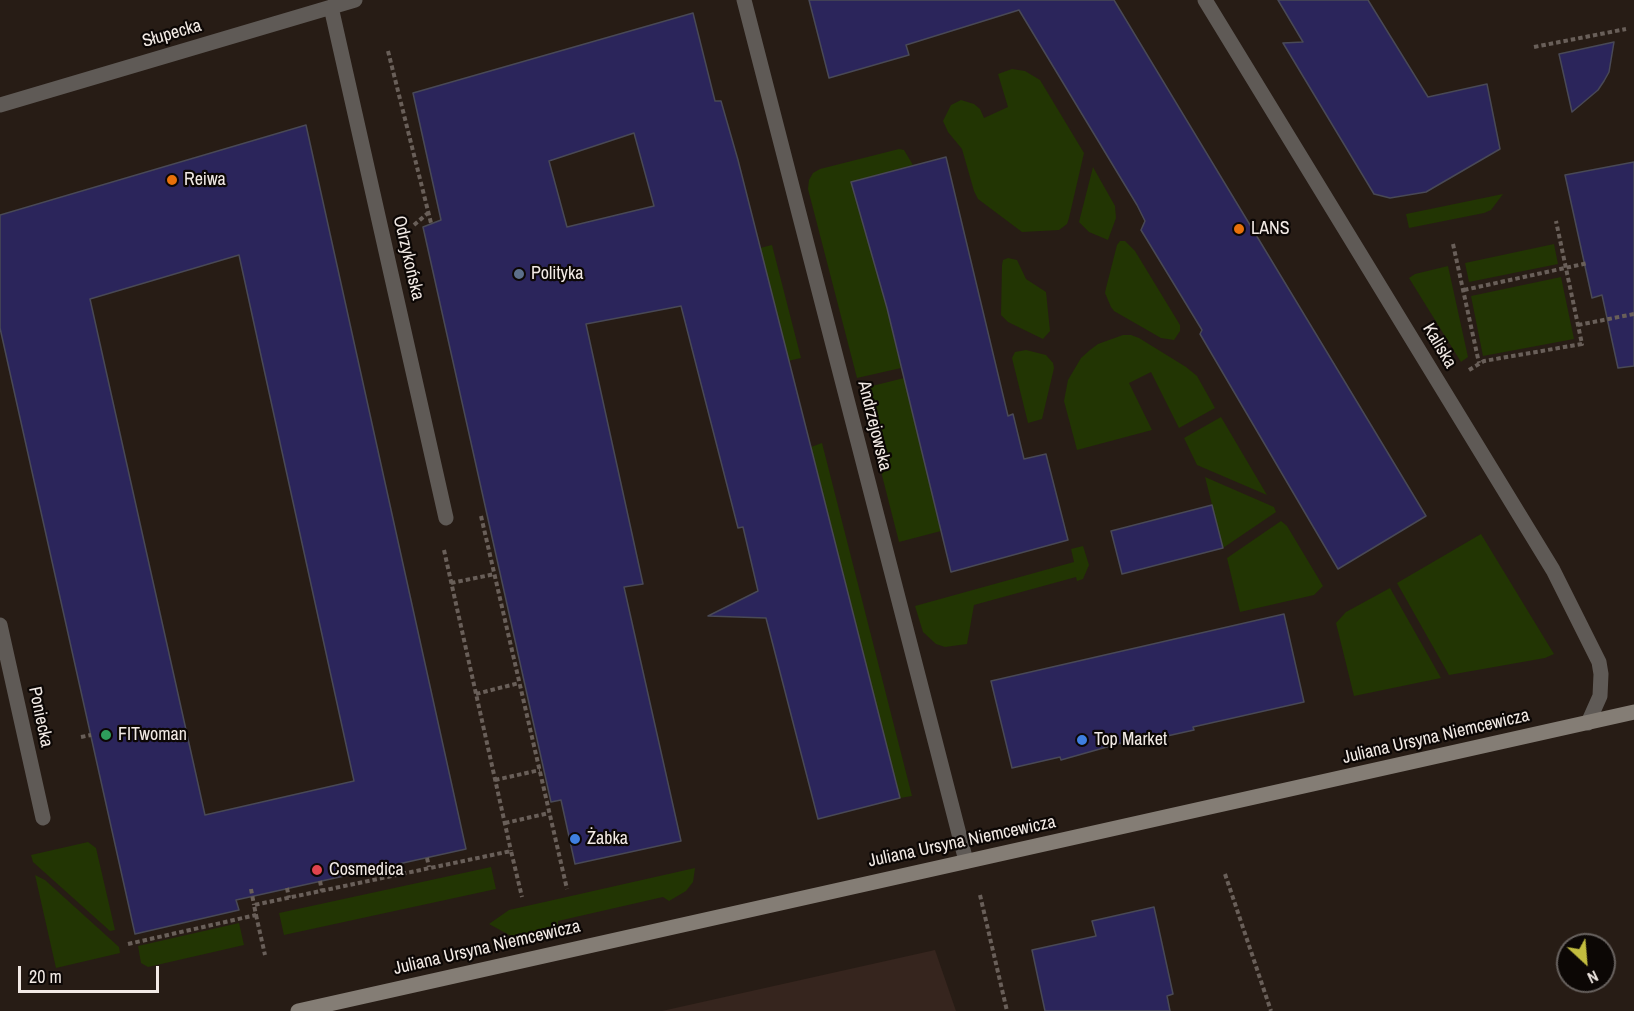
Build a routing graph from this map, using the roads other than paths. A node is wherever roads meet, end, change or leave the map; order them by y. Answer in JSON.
{"nodes":[{"id":1,"x":355,"y":0,"type":"edge"},
{"id":2,"x":744,"y":0,"type":"edge"},
{"id":3,"x":1205,"y":0,"type":"edge"},
{"id":4,"x":332,"y":7,"type":"junction"},
{"id":5,"x":0,"y":105,"type":"edge"},
{"id":6,"x":446,"y":518,"type":"dead end"},
{"id":7,"x":0,"y":625,"type":"edge"},
{"id":8,"x":1634,"y":712,"type":"edge"},
{"id":9,"x":1588,"y":723,"type":"junction"},
{"id":10,"x":43,"y":818,"type":"dead end"},
{"id":11,"x":966,"y":861,"type":"junction"},
{"id":12,"x":298,"y":1011,"type":"edge"}],
"edges":[{"from":1,"to":4,"type":"street","name":"Słupecka"},
{"from":2,"to":11,"type":"street","name":"Andrzejowska"},
{"from":3,"to":9,"type":"street","name":"Kaliska"},
{"from":4,"to":5,"type":"street","name":"Słupecka"},
{"from":4,"to":6,"type":"street","name":"Odrzykońska"},
{"from":7,"to":10,"type":"street","name":"Poniecka"},
{"from":8,"to":9,"type":"main road","name":"Juliana Ursyna Niemcewicza"},
{"from":9,"to":11,"type":"main road","name":"Juliana Ursyna Niemcewicza"},
{"from":11,"to":12,"type":"main road","name":"Juliana Ursyna Niemcewicza"}]}
